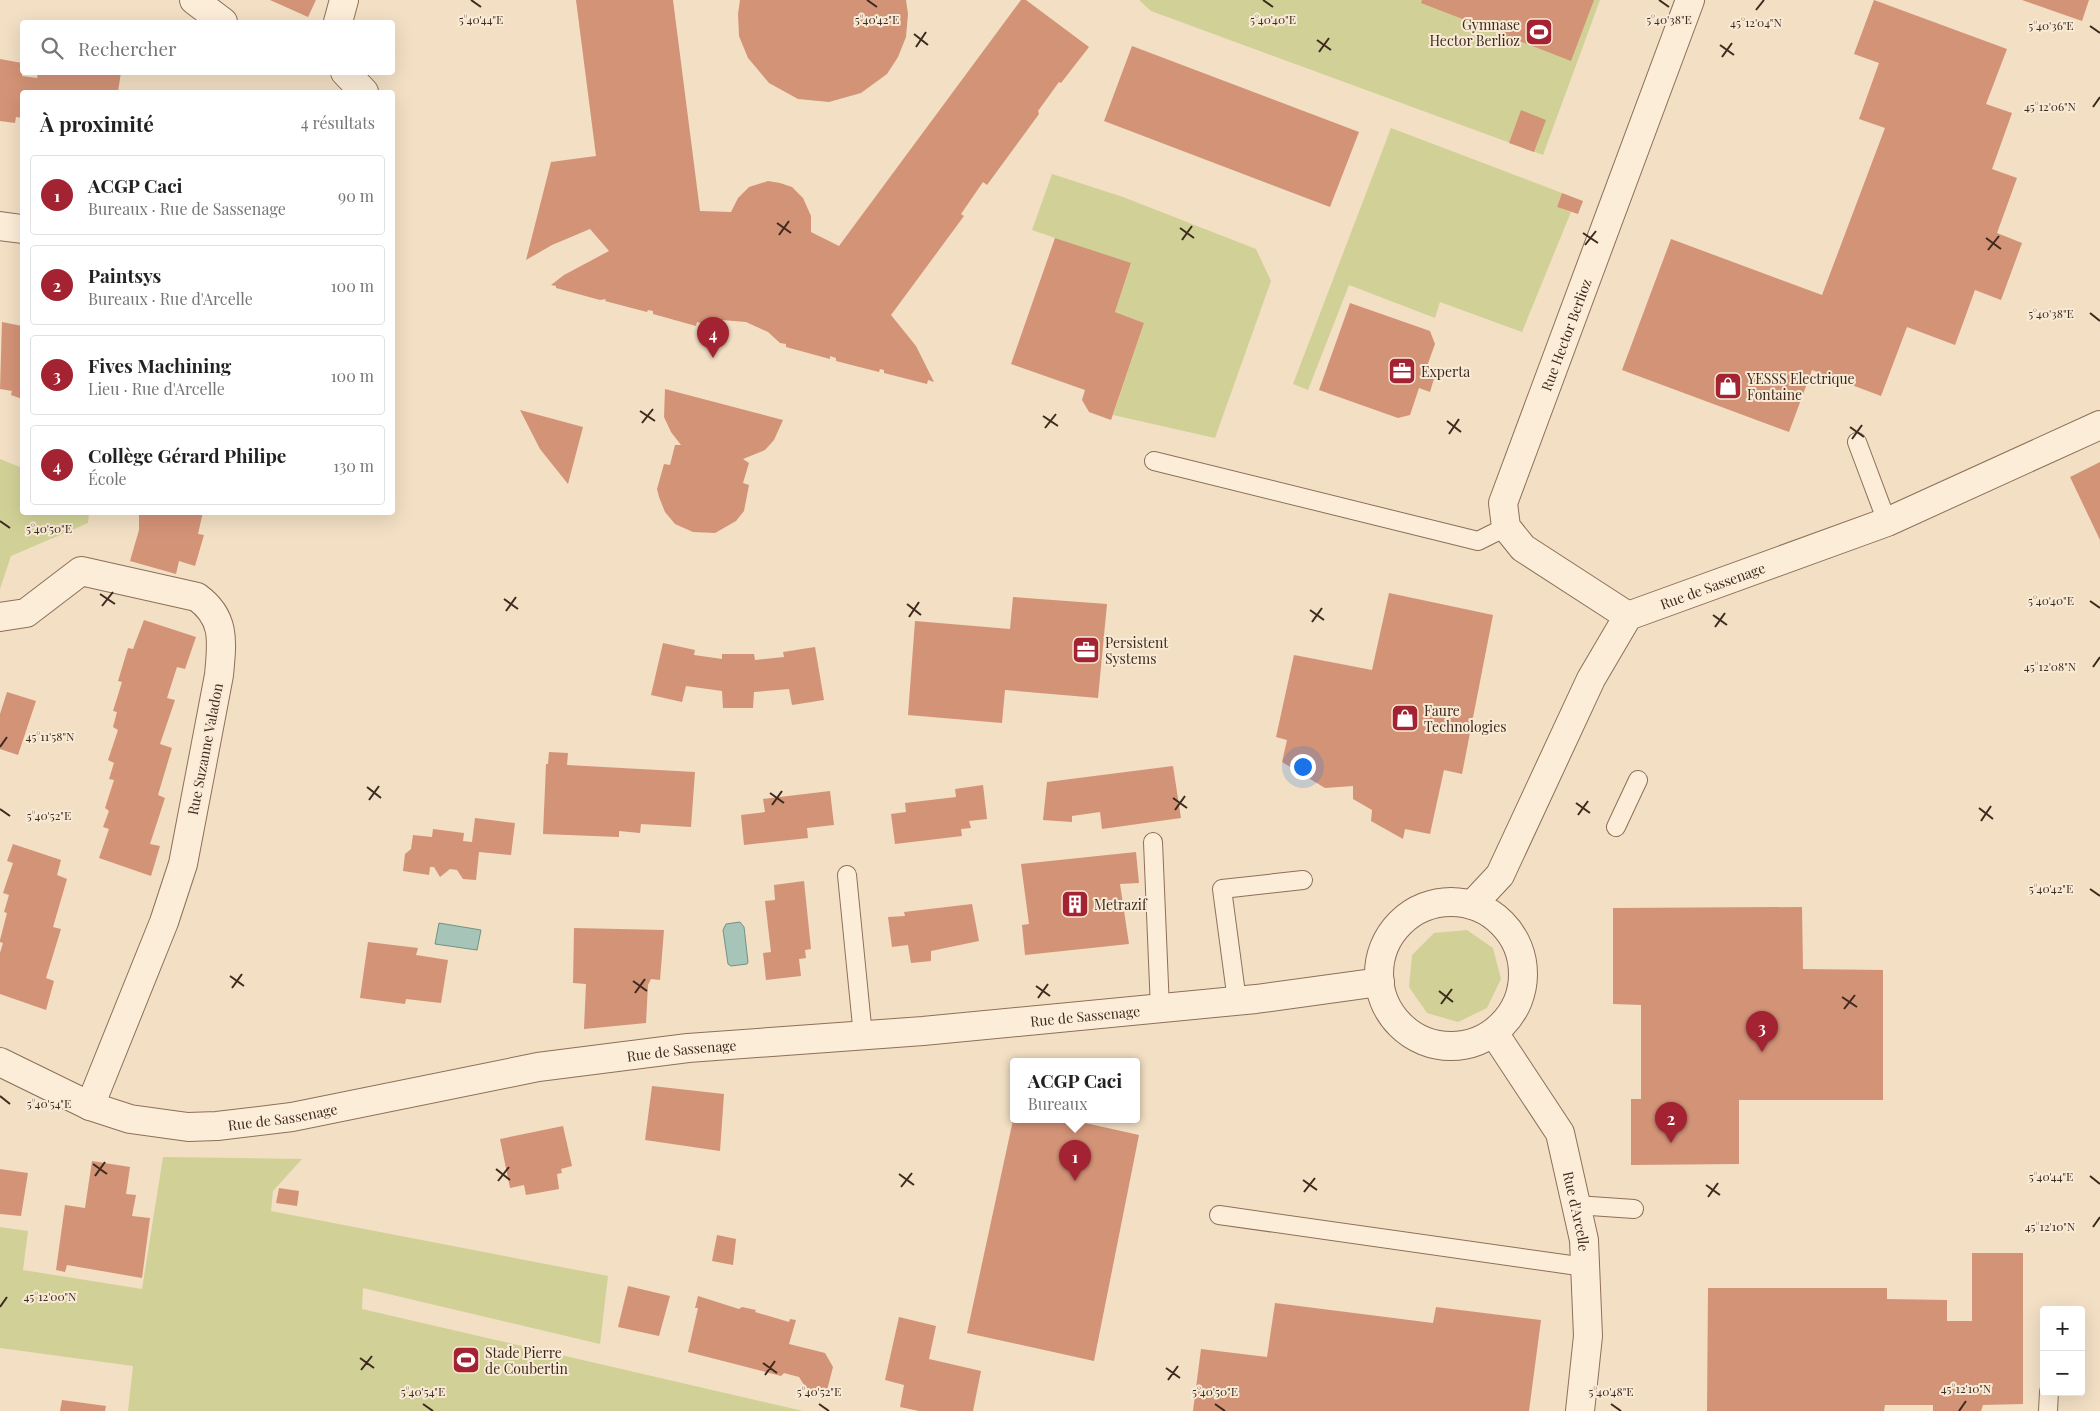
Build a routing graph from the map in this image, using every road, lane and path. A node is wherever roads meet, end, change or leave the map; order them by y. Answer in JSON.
{"nodes":[{"id":1,"x":194,"y":0,"type":"edge"},
{"id":2,"x":344,"y":0,"type":"edge"},
{"id":3,"x":1690,"y":0,"type":"edge"},
{"id":4,"x":219,"y":20,"type":"edge"},
{"id":5,"x":339,"y":20,"type":"edge"},
{"id":6,"x":348,"y":75,"type":"edge"},
{"id":7,"x":362,"y":90,"type":"edge"},
{"id":8,"x":0,"y":226,"type":"edge"},
{"id":9,"x":20,"y":229,"type":"edge"},
{"id":10,"x":2100,"y":425,"type":"edge"},
{"id":11,"x":1856,"y":442,"type":"dead end"},
{"id":12,"x":1154,"y":461,"type":"dead end"},
{"id":13,"x":1887,"y":522,"type":"junction"},
{"id":14,"x":1506,"y":527,"type":"junction"},
{"id":15,"x":1628,"y":616,"type":"junction"},
{"id":16,"x":0,"y":617,"type":"edge"},
{"id":17,"x":1638,"y":780,"type":"dead end"},
{"id":18,"x":1616,"y":827,"type":"dead end"},
{"id":19,"x":1153,"y":842,"type":"dead end"},
{"id":20,"x":847,"y":875,"type":"dead end"},
{"id":21,"x":1303,"y":880,"type":"dead end"},
{"id":22,"x":1472,"y":905,"type":"junction"},
{"id":23,"x":1380,"y":982,"type":"junction"},
{"id":24,"x":1237,"y":1001,"type":"junction"},
{"id":25,"x":1160,"y":1008,"type":"junction"},
{"id":26,"x":1494,"y":1033,"type":"junction"},
{"id":27,"x":863,"y":1036,"type":"junction"},
{"id":28,"x":0,"y":1062,"type":"edge"},
{"id":29,"x":90,"y":1106,"type":"junction"},
{"id":30,"x":1576,"y":1206,"type":"junction"},
{"id":31,"x":1634,"y":1209,"type":"dead end"},
{"id":32,"x":1219,"y":1215,"type":"dead end"},
{"id":33,"x":1585,"y":1268,"type":"junction"},
{"id":34,"x":2049,"y":1396,"type":"edge"},
{"id":35,"x":1580,"y":1411,"type":"edge"},
{"id":36,"x":2048,"y":1411,"type":"edge"}],
"edges":[{"from":1,"to":4,"type":"street"},
{"from":2,"to":5,"type":"street"},
{"from":3,"to":14,"type":"street","name":"Rue Hector Berlioz"},
{"from":6,"to":7,"type":"street"},
{"from":8,"to":9,"type":"street"},
{"from":10,"to":13,"type":"street","name":"Rue de Sassenage"},
{"from":11,"to":13,"type":"lane"},
{"from":12,"to":14,"type":"lane"},
{"from":13,"to":15,"type":"street","name":"Rue de Sassenage"},
{"from":14,"to":15,"type":"street"},
{"from":15,"to":22,"type":"street"},
{"from":16,"to":29,"type":"street","name":"Rue Suzanne Valadon"},
{"from":17,"to":18,"type":"lane"},
{"from":19,"to":25,"type":"lane"},
{"from":20,"to":27,"type":"lane"},
{"from":21,"to":24,"type":"lane"},
{"from":22,"to":23,"type":"street"},
{"from":22,"to":26,"type":"street"},
{"from":23,"to":24,"type":"street","name":"Rue de Sassenage"},
{"from":23,"to":26,"type":"street"},
{"from":24,"to":25,"type":"street","name":"Rue de Sassenage"},
{"from":25,"to":27,"type":"street","name":"Rue de Sassenage"},
{"from":26,"to":30,"type":"street","name":"Rue d'Arcelle"},
{"from":27,"to":29,"type":"street","name":"Rue de Sassenage"},
{"from":28,"to":29,"type":"street","name":"Rue de Sassenage"},
{"from":30,"to":31,"type":"lane"},
{"from":30,"to":33,"type":"street","name":"Rue d'Arcelle"},
{"from":32,"to":33,"type":"lane"},
{"from":33,"to":35,"type":"street","name":"Rue d'Arcelle"},
{"from":34,"to":36,"type":"lane"}]}
